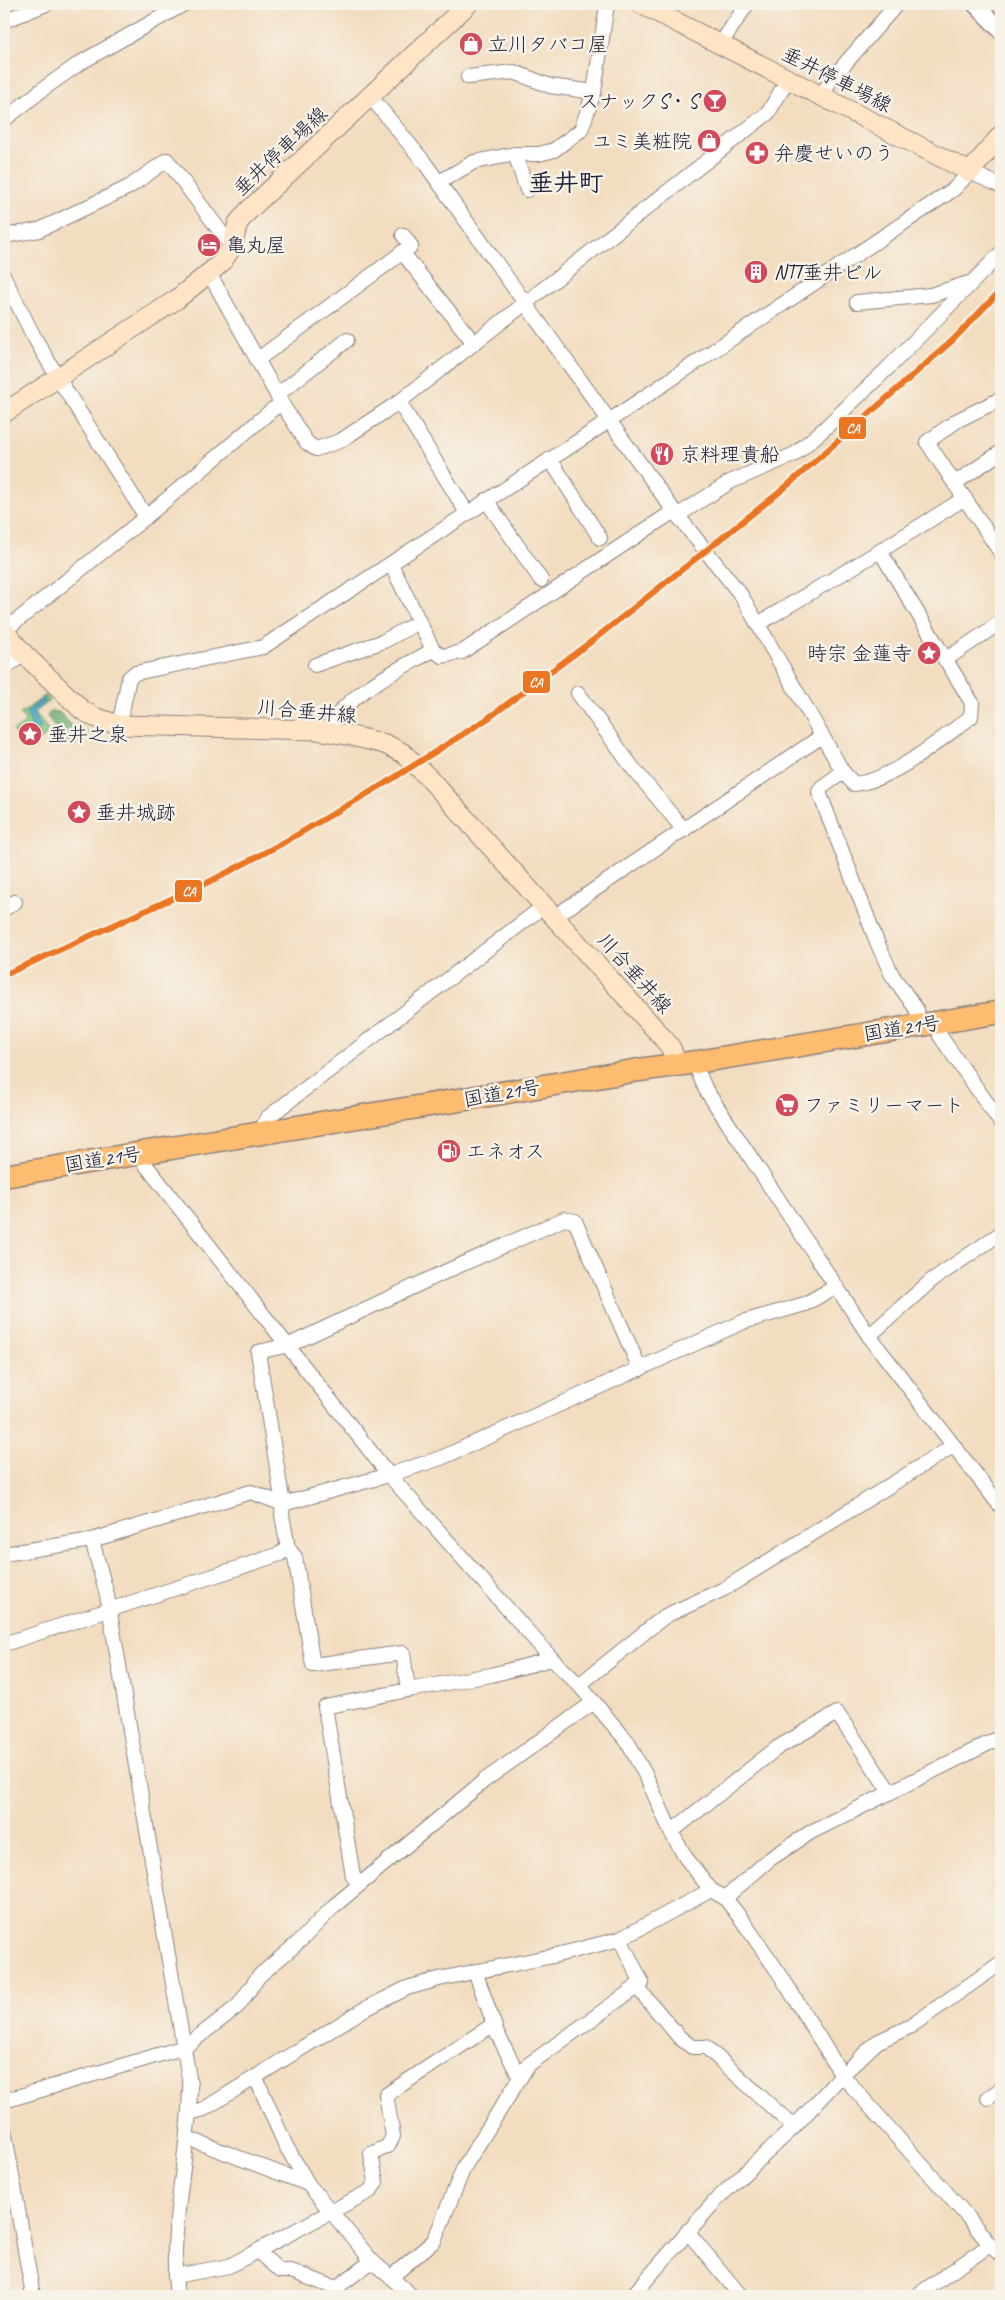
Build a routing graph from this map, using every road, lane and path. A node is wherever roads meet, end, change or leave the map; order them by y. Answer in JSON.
{"nodes":[{"id":1,"x":46,"y":4,"type":"edge"},
{"id":2,"x":184,"y":4,"type":"edge"},
{"id":3,"x":468,"y":4,"type":"edge"},
{"id":4,"x":607,"y":4,"type":"edge"},
{"id":5,"x":641,"y":4,"type":"edge"},
{"id":6,"x":748,"y":4,"type":"edge"},
{"id":7,"x":897,"y":4,"type":"edge"},
{"id":8,"x":975,"y":4,"type":"edge"},
{"id":9,"x":4,"y":21,"type":"edge"},
{"id":10,"x":1001,"y":31,"type":"edge"},
{"id":11,"x":720,"y":45,"type":"junction"},
{"id":12,"x":468,"y":77,"type":"dead end"},
{"id":13,"x":788,"y":79,"type":"junction"},
{"id":14,"x":594,"y":92,"type":"junction"},
{"id":15,"x":370,"y":96,"type":"junction"},
{"id":16,"x":822,"y":96,"type":"junction"},
{"id":17,"x":4,"y":120,"type":"edge"},
{"id":18,"x":1001,"y":135,"type":"edge"},
{"id":19,"x":515,"y":154,"type":"junction"},
{"id":20,"x":970,"y":172,"type":"junction"},
{"id":21,"x":439,"y":182,"type":"junction"},
{"id":22,"x":1001,"y":186,"type":"edge"},
{"id":23,"x":527,"y":190,"type":"dead end"},
{"id":24,"x":403,"y":235,"type":"dead end"},
{"id":25,"x":4,"y":236,"type":"edge"},
{"id":26,"x":232,"y":247,"type":"junction"},
{"id":27,"x":402,"y":252,"type":"junction"},
{"id":28,"x":1001,"y":253,"type":"edge"},
{"id":29,"x":209,"y":273,"type":"junction"},
{"id":30,"x":4,"y":277,"type":"edge"},
{"id":31,"x":976,"y":280,"type":"junction"},
{"id":32,"x":858,"y":302,"type":"dead end"},
{"id":33,"x":524,"y":304,"type":"junction"},
{"id":34,"x":347,"y":340,"type":"dead end"},
{"id":35,"x":474,"y":343,"type":"junction"},
{"id":36,"x":257,"y":360,"type":"junction"},
{"id":37,"x":58,"y":378,"type":"junction"},
{"id":38,"x":280,"y":399,"type":"junction"},
{"id":39,"x":1001,"y":399,"type":"edge"},
{"id":40,"x":399,"y":402,"type":"junction"},
{"id":41,"x":4,"y":413,"type":"edge"},
{"id":42,"x":608,"y":421,"type":"junction"},
{"id":43,"x":1001,"y":452,"type":"edge"},
{"id":44,"x":550,"y":459,"type":"junction"},
{"id":45,"x":955,"y":483,"type":"junction"},
{"id":46,"x":964,"y":498,"type":"junction"},
{"id":47,"x":486,"y":500,"type":"junction"},
{"id":48,"x":467,"y":513,"type":"junction"},
{"id":49,"x":676,"y":513,"type":"junction"},
{"id":50,"x":146,"y":517,"type":"junction"},
{"id":51,"x":600,"y":538,"type":"dead end"},
{"id":52,"x":880,"y":551,"type":"junction"},
{"id":53,"x":1001,"y":554,"type":"edge"},
{"id":54,"x":391,"y":564,"type":"junction"},
{"id":55,"x":541,"y":580,"type":"dead end"},
{"id":56,"x":419,"y":622,"type":"junction"},
{"id":57,"x":1001,"y":622,"type":"edge"},
{"id":58,"x":758,"y":624,"type":"junction"},
{"id":59,"x":4,"y":631,"type":"edge"},
{"id":60,"x":433,"y":650,"type":"junction"},
{"id":61,"x":24,"y":654,"type":"junction"},
{"id":62,"x":945,"y":660,"type":"junction"},
{"id":63,"x":315,"y":665,"type":"dead end"},
{"id":64,"x":4,"y":668,"type":"edge"},
{"id":65,"x":578,"y":692,"type":"dead end"},
{"id":66,"x":119,"y":725,"type":"junction"},
{"id":67,"x":325,"y":732,"type":"junction"},
{"id":68,"x":822,"y":736,"type":"junction"},
{"id":69,"x":843,"y":772,"type":"junction"},
{"id":70,"x":684,"y":830,"type":"junction"},
{"id":71,"x":549,"y":911,"type":"junction"},
{"id":72,"x":1001,"y":1012,"type":"edge"},
{"id":73,"x":929,"y":1024,"type":"junction"},
{"id":74,"x":687,"y":1064,"type":"junction"},
{"id":75,"x":1001,"y":1123,"type":"edge"},
{"id":76,"x":260,"y":1133,"type":"junction"},
{"id":77,"x":141,"y":1153,"type":"junction"},
{"id":78,"x":4,"y":1176,"type":"edge"},
{"id":79,"x":1001,"y":1233,"type":"edge"},
{"id":80,"x":835,"y":1287,"type":"junction"},
{"id":81,"x":869,"y":1336,"type":"junction"},
{"id":82,"x":289,"y":1345,"type":"junction"},
{"id":83,"x":640,"y":1369,"type":"junction"},
{"id":84,"x":953,"y":1446,"type":"junction"},
{"id":85,"x":389,"y":1475,"type":"junction"},
{"id":86,"x":283,"y":1504,"type":"junction"},
{"id":87,"x":1001,"y":1507,"type":"edge"},
{"id":88,"x":92,"y":1540,"type":"junction"},
{"id":89,"x":288,"y":1548,"type":"junction"},
{"id":90,"x":4,"y":1554,"type":"edge"},
{"id":91,"x":109,"y":1610,"type":"junction"},
{"id":92,"x":4,"y":1644,"type":"edge"},
{"id":93,"x":552,"y":1659,"type":"junction"},
{"id":94,"x":579,"y":1685,"type":"junction"},
{"id":95,"x":408,"y":1690,"type":"junction"},
{"id":96,"x":594,"y":1702,"type":"junction"},
{"id":97,"x":1001,"y":1738,"type":"edge"},
{"id":98,"x":890,"y":1792,"type":"junction"},
{"id":99,"x":671,"y":1832,"type":"junction"},
{"id":100,"x":359,"y":1885,"type":"junction"},
{"id":101,"x":711,"y":1890,"type":"junction"},
{"id":102,"x":724,"y":1898,"type":"junction"},
{"id":103,"x":620,"y":1939,"type":"junction"},
{"id":104,"x":1001,"y":1962,"type":"edge"},
{"id":105,"x":475,"y":1971,"type":"junction"},
{"id":106,"x":636,"y":1986,"type":"junction"},
{"id":107,"x":494,"y":2024,"type":"junction"},
{"id":108,"x":185,"y":2047,"type":"junction"},
{"id":109,"x":842,"y":2075,"type":"junction"},
{"id":110,"x":256,"y":2078,"type":"junction"},
{"id":111,"x":520,"y":2078,"type":"junction"},
{"id":112,"x":1001,"y":2089,"type":"edge"},
{"id":113,"x":988,"y":2098,"type":"dead end"},
{"id":114,"x":4,"y":2102,"type":"edge"},
{"id":115,"x":190,"y":2112,"type":"junction"},
{"id":116,"x":794,"y":2127,"type":"junction"},
{"id":117,"x":4,"y":2130,"type":"edge"},
{"id":118,"x":187,"y":2138,"type":"junction"},
{"id":119,"x":308,"y":2184,"type":"junction"},
{"id":120,"x":329,"y":2211,"type":"junction"},
{"id":121,"x":687,"y":2232,"type":"junction"},
{"id":122,"x":990,"y":2245,"type":"junction"},
{"id":123,"x":256,"y":2251,"type":"junction"},
{"id":124,"x":1001,"y":2255,"type":"edge"},
{"id":125,"x":372,"y":2261,"type":"junction"},
{"id":126,"x":175,"y":2276,"type":"junction"},
{"id":127,"x":391,"y":2277,"type":"junction"},
{"id":128,"x":33,"y":2296,"type":"edge"},
{"id":129,"x":177,"y":2296,"type":"edge"},
{"id":130,"x":412,"y":2296,"type":"edge"},
{"id":131,"x":632,"y":2296,"type":"edge"},
{"id":132,"x":741,"y":2296,"type":"edge"},
{"id":133,"x":916,"y":2296,"type":"edge"}],
"edges":[{"from":1,"to":9,"type":"street"},
{"from":2,"to":17,"type":"street"},
{"from":3,"to":15,"type":"main road","name":"垂井停車場線"},
{"from":4,"to":14,"type":"street"},
{"from":5,"to":11,"type":"main road","name":"垂井停車場線"},
{"from":6,"to":11,"type":"street"},
{"from":7,"to":16,"type":"street"},
{"from":8,"to":10,"type":"street"},
{"from":11,"to":13,"type":"main road","name":"垂井停車場線"},
{"from":12,"to":14,"type":"street"},
{"from":13,"to":16,"type":"main road","name":"垂井停車場線"},
{"from":13,"to":33,"type":"street"},
{"from":14,"to":19,"type":"street"},
{"from":15,"to":21,"type":"street"},
{"from":15,"to":26,"type":"main road","name":"垂井停車場線"},
{"from":16,"to":20,"type":"main road","name":"垂井停車場線"},
{"from":18,"to":20,"type":"main road"},
{"from":19,"to":21,"type":"street"},
{"from":19,"to":23,"type":"street"},
{"from":20,"to":22,"type":"street"},
{"from":20,"to":42,"type":"street"},
{"from":21,"to":33,"type":"street"},
{"from":24,"to":27,"type":"street"},
{"from":25,"to":26,"type":"street"},
{"from":26,"to":29,"type":"main road","name":"垂井停車場線"},
{"from":27,"to":35,"type":"street"},
{"from":27,"to":36,"type":"street"},
{"from":28,"to":31,"type":"street"},
{"from":29,"to":36,"type":"street"},
{"from":29,"to":37,"type":"main road","name":"垂井停車場線"},
{"from":30,"to":37,"type":"street"},
{"from":31,"to":32,"type":"street"},
{"from":31,"to":49,"type":"street"},
{"from":33,"to":35,"type":"street"},
{"from":33,"to":42,"type":"street"},
{"from":34,"to":38,"type":"street"},
{"from":35,"to":40,"type":"street"},
{"from":36,"to":38,"type":"street"},
{"from":37,"to":41,"type":"main road","name":"垂井停車場線"},
{"from":37,"to":50,"type":"street"},
{"from":38,"to":40,"type":"street"},
{"from":38,"to":50,"type":"street"},
{"from":39,"to":45,"type":"street"},
{"from":40,"to":48,"type":"street"},
{"from":42,"to":44,"type":"street"},
{"from":42,"to":49,"type":"street"},
{"from":43,"to":45,"type":"street"},
{"from":44,"to":47,"type":"street"},
{"from":44,"to":51,"type":"street"},
{"from":45,"to":46,"type":"street"},
{"from":46,"to":52,"type":"street"},
{"from":46,"to":53,"type":"street"},
{"from":47,"to":48,"type":"street"},
{"from":47,"to":55,"type":"street"},
{"from":48,"to":54,"type":"street"},
{"from":49,"to":58,"type":"street"},
{"from":49,"to":60,"type":"street"},
{"from":50,"to":59,"type":"street"},
{"from":52,"to":58,"type":"street"},
{"from":52,"to":62,"type":"street"},
{"from":54,"to":56,"type":"street"},
{"from":54,"to":66,"type":"street"},
{"from":56,"to":60,"type":"street"},
{"from":56,"to":63,"type":"street"},
{"from":57,"to":62,"type":"street"},
{"from":58,"to":68,"type":"street"},
{"from":59,"to":61,"type":"main road","name":"川合垂井線"},
{"from":60,"to":67,"type":"street"},
{"from":61,"to":64,"type":"street"},
{"from":61,"to":66,"type":"main road","name":"川合垂井線"},
{"from":62,"to":69,"type":"street"},
{"from":65,"to":70,"type":"street"},
{"from":66,"to":67,"type":"main road","name":"川合垂井線"},
{"from":67,"to":71,"type":"main road","name":"川合垂井線"},
{"from":68,"to":69,"type":"street"},
{"from":68,"to":70,"type":"street"},
{"from":69,"to":73,"type":"street"},
{"from":70,"to":71,"type":"street"},
{"from":71,"to":74,"type":"main road","name":"川合垂井線"},
{"from":71,"to":76,"type":"street"},
{"from":72,"to":73,"type":"highway","name":"国道21号"},
{"from":73,"to":74,"type":"highway","name":"国道21号"},
{"from":73,"to":75,"type":"street"},
{"from":74,"to":76,"type":"highway","name":"国道21号"},
{"from":74,"to":80,"type":"street"},
{"from":76,"to":77,"type":"highway","name":"国道21号"},
{"from":77,"to":78,"type":"highway","name":"国道21号"},
{"from":77,"to":82,"type":"street"},
{"from":79,"to":81,"type":"street"},
{"from":80,"to":81,"type":"street"},
{"from":80,"to":83,"type":"street"},
{"from":81,"to":84,"type":"street"},
{"from":82,"to":83,"type":"street"},
{"from":82,"to":85,"type":"street"},
{"from":82,"to":86,"type":"street"},
{"from":83,"to":85,"type":"street"},
{"from":84,"to":87,"type":"street"},
{"from":84,"to":94,"type":"street"},
{"from":85,"to":86,"type":"street"},
{"from":85,"to":93,"type":"street"},
{"from":86,"to":88,"type":"street"},
{"from":86,"to":89,"type":"street"},
{"from":88,"to":90,"type":"street"},
{"from":88,"to":91,"type":"street"},
{"from":89,"to":91,"type":"street"},
{"from":89,"to":95,"type":"street"},
{"from":91,"to":92,"type":"street"},
{"from":91,"to":108,"type":"street"},
{"from":93,"to":94,"type":"street"},
{"from":93,"to":95,"type":"street"},
{"from":94,"to":96,"type":"street"},
{"from":95,"to":100,"type":"street"},
{"from":96,"to":99,"type":"street"},
{"from":96,"to":100,"type":"street"},
{"from":97,"to":98,"type":"street"},
{"from":98,"to":99,"type":"street"},
{"from":98,"to":102,"type":"street"},
{"from":99,"to":101,"type":"street"},
{"from":100,"to":108,"type":"street"},
{"from":101,"to":102,"type":"street"},
{"from":101,"to":103,"type":"street"},
{"from":102,"to":109,"type":"street"},
{"from":103,"to":105,"type":"street"},
{"from":103,"to":106,"type":"street"},
{"from":104,"to":109,"type":"street"},
{"from":105,"to":107,"type":"street"},
{"from":105,"to":110,"type":"street"},
{"from":106,"to":111,"type":"street"},
{"from":106,"to":116,"type":"street"},
{"from":107,"to":111,"type":"street"},
{"from":107,"to":120,"type":"street"},
{"from":108,"to":114,"type":"street"},
{"from":108,"to":115,"type":"street"},
{"from":109,"to":116,"type":"street"},
{"from":109,"to":122,"type":"street"},
{"from":110,"to":115,"type":"street"},
{"from":110,"to":119,"type":"street"},
{"from":111,"to":127,"type":"street"},
{"from":112,"to":113,"type":"street"},
{"from":115,"to":118,"type":"street"},
{"from":116,"to":121,"type":"street"},
{"from":117,"to":128,"type":"street"},
{"from":118,"to":119,"type":"street"},
{"from":118,"to":126,"type":"street"},
{"from":119,"to":120,"type":"street"},
{"from":120,"to":123,"type":"street"},
{"from":120,"to":125,"type":"street"},
{"from":121,"to":131,"type":"street"},
{"from":121,"to":132,"type":"street"},
{"from":122,"to":124,"type":"street"},
{"from":122,"to":133,"type":"street"},
{"from":123,"to":125,"type":"street"},
{"from":123,"to":126,"type":"street"},
{"from":125,"to":127,"type":"street"},
{"from":126,"to":129,"type":"street"},
{"from":127,"to":130,"type":"street"}]}
